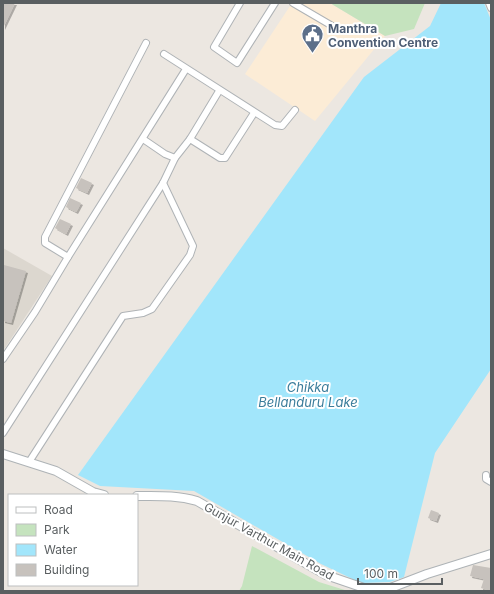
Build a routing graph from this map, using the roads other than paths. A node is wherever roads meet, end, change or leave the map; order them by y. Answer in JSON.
{"nodes":[{"id":1,"x":240,"y":3,"type":"edge"},
{"id":2,"x":275,"y":3,"type":"edge"},
{"id":3,"x":293,"y":3,"type":"edge"},
{"id":4,"x":489,"y":3,"type":"edge"},
{"id":5,"x":491,"y":8,"type":"edge"},
{"id":6,"x":334,"y":27,"type":"dead end"},
{"id":7,"x":146,"y":43,"type":"dead end"},
{"id":8,"x":164,"y":54,"type":"dead end"},
{"id":9,"x":186,"y":69,"type":"junction"},
{"id":10,"x":220,"y":91,"type":"junction"},
{"id":11,"x":295,"y":110,"type":"dead end"},
{"id":12,"x":254,"y":112,"type":"junction"},
{"id":13,"x":143,"y":139,"type":"junction"},
{"id":14,"x":190,"y":139,"type":"junction"},
{"id":15,"x":175,"y":158,"type":"junction"},
{"id":16,"x":163,"y":183,"type":"junction"},
{"id":17,"x":68,"y":257,"type":"junction"},
{"id":18,"x":3,"y":359,"type":"edge"},
{"id":19,"x":3,"y":433,"type":"edge"},
{"id":20,"x":3,"y":454,"type":"edge"},
{"id":21,"x":29,"y":462,"type":"junction"},
{"id":22,"x":486,"y":475,"type":"dead end"},
{"id":23,"x":491,"y":482,"type":"edge"},
{"id":24,"x":100,"y":494,"type":"edge"},
{"id":25,"x":138,"y":496,"type":"edge"},
{"id":26,"x":491,"y":554,"type":"edge"}],
"edges":[{"from":1,"to":2,"type":"street"},
{"from":3,"to":6,"type":"street"},
{"from":4,"to":5,"type":"street"},
{"from":7,"to":17,"type":"street"},
{"from":8,"to":9,"type":"street"},
{"from":9,"to":10,"type":"street"},
{"from":9,"to":13,"type":"street"},
{"from":10,"to":12,"type":"street"},
{"from":10,"to":14,"type":"street"},
{"from":11,"to":12,"type":"street"},
{"from":12,"to":14,"type":"street"},
{"from":13,"to":15,"type":"street"},
{"from":13,"to":17,"type":"street"},
{"from":14,"to":15,"type":"street"},
{"from":15,"to":16,"type":"street"},
{"from":16,"to":19,"type":"street"},
{"from":16,"to":21,"type":"street"},
{"from":17,"to":18,"type":"street"},
{"from":20,"to":21,"type":"main road"},
{"from":21,"to":24,"type":"main road"},
{"from":22,"to":23,"type":"street"},
{"from":25,"to":26,"type":"main road","name":"Gunjur Varthur Main Road"}]}
